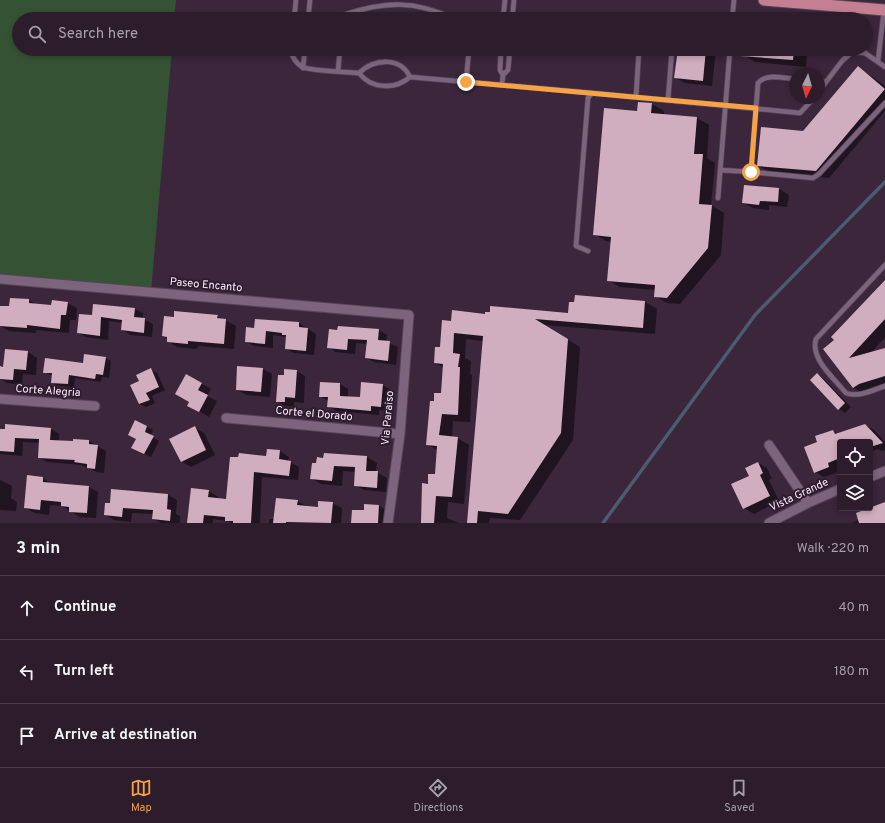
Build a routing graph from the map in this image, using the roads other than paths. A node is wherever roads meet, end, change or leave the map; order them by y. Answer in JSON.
{"nodes":[{"id":1,"x":296,"y":0,"type":"edge"},
{"id":2,"x":310,"y":0,"type":"edge"},
{"id":3,"x":505,"y":0,"type":"edge"},
{"id":4,"x":514,"y":0,"type":"edge"},
{"id":5,"x":734,"y":0,"type":"edge"},
{"id":6,"x":764,"y":0,"type":"edge"},
{"id":7,"x":885,"y":10,"type":"edge"},
{"id":8,"x":295,"y":12,"type":"edge"},
{"id":9,"x":309,"y":12,"type":"edge"},
{"id":10,"x":352,"y":12,"type":"edge"},
{"id":11,"x":443,"y":12,"type":"edge"},
{"id":12,"x":504,"y":12,"type":"edge"},
{"id":13,"x":513,"y":12,"type":"edge"},
{"id":14,"x":733,"y":12,"type":"edge"},
{"id":15,"x":292,"y":56,"type":"edge"},
{"id":16,"x":304,"y":56,"type":"edge"},
{"id":17,"x":339,"y":56,"type":"edge"},
{"id":18,"x":468,"y":56,"type":"edge"},
{"id":19,"x":501,"y":56,"type":"edge"},
{"id":20,"x":509,"y":56,"type":"edge"},
{"id":21,"x":639,"y":56,"type":"edge"},
{"id":22,"x":671,"y":56,"type":"edge"},
{"id":23,"x":730,"y":56,"type":"edge"},
{"id":24,"x":848,"y":56,"type":"edge"},
{"id":25,"x":870,"y":56,"type":"edge"},
{"id":26,"x":878,"y":61,"type":"junction"},
{"id":27,"x":885,"y":67,"type":"edge"},
{"id":28,"x":303,"y":68,"type":"junction"},
{"id":29,"x":338,"y":71,"type":"junction"},
{"id":30,"x":359,"y":73,"type":"junction"},
{"id":31,"x":503,"y":75,"type":"junction"},
{"id":32,"x":410,"y":77,"type":"junction"},
{"id":33,"x":789,"y":79,"type":"edge"},
{"id":34,"x":466,"y":82,"type":"junction"},
{"id":35,"x":826,"y":82,"type":"edge"},
{"id":36,"x":502,"y":85,"type":"junction"},
{"id":37,"x":592,"y":92,"type":"junction"},
{"id":38,"x":636,"y":96,"type":"junction"},
{"id":39,"x":668,"y":100,"type":"junction"},
{"id":40,"x":808,"y":104,"type":"edge"},
{"id":41,"x":885,"y":104,"type":"edge"},
{"id":42,"x":726,"y":105,"type":"junction"},
{"id":43,"x":756,"y":108,"type":"junction"},
{"id":44,"x":720,"y":170,"type":"junction"},
{"id":45,"x":751,"y":172,"type":"junction"},
{"id":46,"x":718,"y":198,"type":"dead end"},
{"id":47,"x":588,"y":251,"type":"dead end"},
{"id":48,"x":885,"y":265,"type":"edge"},
{"id":49,"x":0,"y":279,"type":"edge"},
{"id":50,"x":409,"y":315,"type":"joint"},
{"id":51,"x":885,"y":386,"type":"edge"},
{"id":52,"x":0,"y":399,"type":"edge"},
{"id":53,"x":95,"y":406,"type":"dead end"},
{"id":54,"x":226,"y":418,"type":"dead end"},
{"id":55,"x":400,"y":434,"type":"junction"},
{"id":56,"x":769,"y":445,"type":"dead end"},
{"id":57,"x":885,"y":471,"type":"edge"},
{"id":58,"x":873,"y":476,"type":"edge"},
{"id":59,"x":837,"y":491,"type":"edge"},
{"id":60,"x":808,"y":503,"type":"junction"},
{"id":61,"x":388,"y":523,"type":"edge"},
{"id":62,"x":769,"y":523,"type":"edge"}],
"edges":[{"from":1,"to":8,"type":"lane"},
{"from":2,"to":9,"type":"lane"},
{"from":3,"to":12,"type":"lane"},
{"from":4,"to":13,"type":"lane"},
{"from":5,"to":14,"type":"lane"},
{"from":6,"to":7,"type":"main road"},
{"from":7,"to":26,"type":"lane"},
{"from":10,"to":11,"type":"lane"},
{"from":15,"to":28,"type":"lane"},
{"from":16,"to":28,"type":"lane"},
{"from":17,"to":29,"type":"lane"},
{"from":18,"to":34,"type":"lane"},
{"from":19,"to":31,"type":"lane"},
{"from":20,"to":31,"type":"lane"},
{"from":21,"to":38,"type":"lane"},
{"from":22,"to":39,"type":"lane"},
{"from":23,"to":42,"type":"lane"},
{"from":24,"to":35,"type":"lane"},
{"from":25,"to":26,"type":"lane"},
{"from":26,"to":27,"type":"lane"},
{"from":28,"to":29,"type":"lane"},
{"from":29,"to":30,"type":"lane"},
{"from":30,"to":32,"type":"lane"},
{"from":30,"to":32,"type":"lane"},
{"from":31,"to":36,"type":"lane"},
{"from":32,"to":34,"type":"lane"},
{"from":33,"to":43,"type":"lane"},
{"from":34,"to":36,"type":"lane"},
{"from":36,"to":37,"type":"lane"},
{"from":37,"to":38,"type":"lane"},
{"from":37,"to":47,"type":"lane"},
{"from":38,"to":39,"type":"lane"},
{"from":39,"to":42,"type":"lane"},
{"from":40,"to":43,"type":"lane"},
{"from":41,"to":45,"type":"lane"},
{"from":42,"to":43,"type":"lane"},
{"from":42,"to":44,"type":"lane"},
{"from":43,"to":45,"type":"lane"},
{"from":44,"to":45,"type":"lane"},
{"from":44,"to":46,"type":"lane"},
{"from":48,"to":51,"type":"lane"},
{"from":49,"to":50,"type":"street","name":"Paseo Encanto"},
{"from":50,"to":55,"type":"street","name":"Via Paraiso"},
{"from":52,"to":53,"type":"street","name":"Corte Alegria"},
{"from":54,"to":55,"type":"street","name":"Corte el Dorado"},
{"from":55,"to":61,"type":"street","name":"Via Paraiso"},
{"from":56,"to":60,"type":"street"},
{"from":57,"to":58,"type":"street"},
{"from":59,"to":60,"type":"street","name":"Vista Grande"},
{"from":60,"to":62,"type":"street","name":"Vista Grande"}]}
